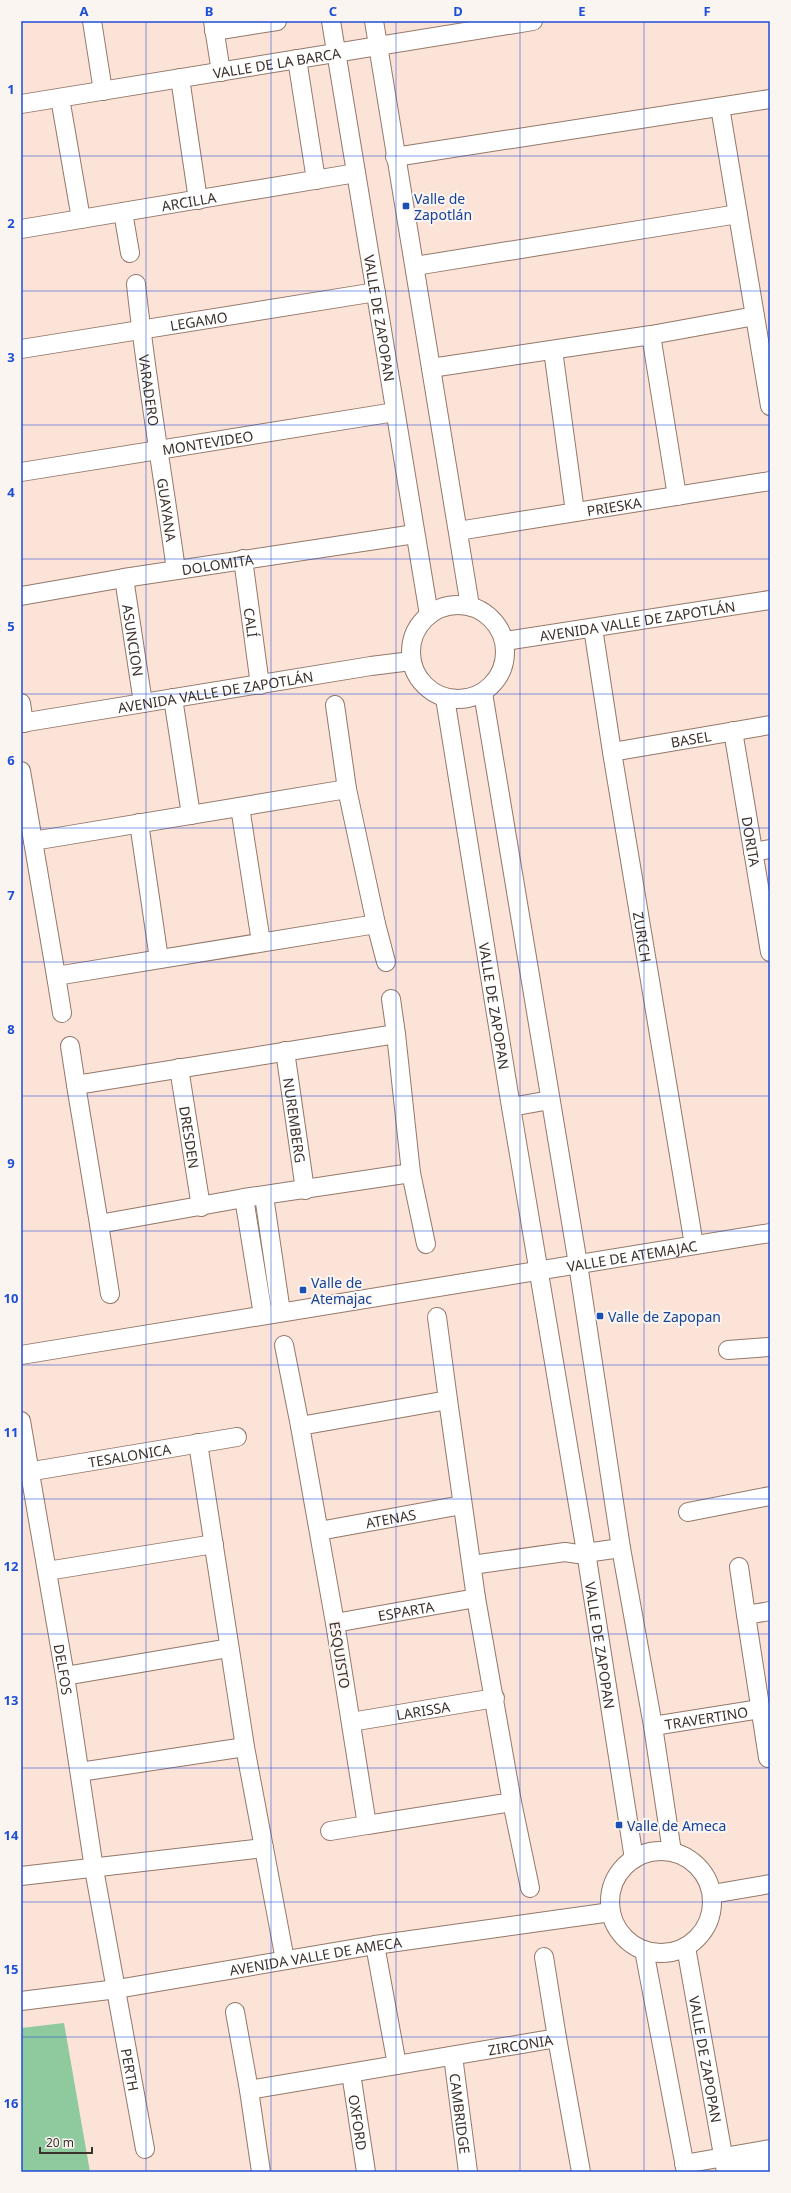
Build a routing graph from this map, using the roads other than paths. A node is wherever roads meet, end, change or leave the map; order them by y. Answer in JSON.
{"nodes":[{"id":1,"x":92,"y":21,"type":"edge"},
{"id":2,"x":277,"y":21,"type":"edge"},
{"id":3,"x":331,"y":21,"type":"edge"},
{"id":4,"x":374,"y":21,"type":"edge"},
{"id":5,"x":533,"y":21,"type":"edge"},
{"id":6,"x":484,"y":25,"type":"edge"},
{"id":7,"x":214,"y":26,"type":"edge"},
{"id":8,"x":379,"y":46,"type":"junction"},
{"id":9,"x":337,"y":53,"type":"junction"},
{"id":10,"x":297,"y":59,"type":"junction"},
{"id":11,"x":221,"y":72,"type":"junction"},
{"id":12,"x":180,"y":78,"type":"junction"},
{"id":13,"x":103,"y":91,"type":"junction"},
{"id":14,"x":60,"y":98,"type":"junction"},
{"id":15,"x":770,"y":99,"type":"edge"},
{"id":16,"x":21,"y":104,"type":"edge"},
{"id":17,"x":720,"y":107,"type":"junction"},
{"id":18,"x":395,"y":157,"type":"junction"},
{"id":19,"x":356,"y":173,"type":"junction"},
{"id":20,"x":316,"y":180,"type":"junction"},
{"id":21,"x":198,"y":200,"type":"junction"},
{"id":22,"x":123,"y":212,"type":"junction"},
{"id":23,"x":738,"y":214,"type":"junction"},
{"id":24,"x":81,"y":219,"type":"junction"},
{"id":25,"x":21,"y":229,"type":"edge"},
{"id":26,"x":130,"y":253,"type":"dead end"},
{"id":27,"x":415,"y":266,"type":"junction"},
{"id":28,"x":136,"y":284,"type":"dead end"},
{"id":29,"x":376,"y":292,"type":"junction"},
{"id":30,"x":755,"y":316,"type":"junction"},
{"id":31,"x":140,"y":330,"type":"junction"},
{"id":32,"x":652,"y":335,"type":"junction"},
{"id":33,"x":21,"y":349,"type":"edge"},
{"id":34,"x":553,"y":350,"type":"junction"},
{"id":35,"x":430,"y":368,"type":"junction"},
{"id":36,"x":770,"y":406,"type":"edge"},
{"id":37,"x":395,"y":412,"type":"junction"},
{"id":38,"x":160,"y":450,"type":"junction"},
{"id":39,"x":21,"y":472,"type":"edge"},
{"id":40,"x":770,"y":481,"type":"edge"},
{"id":41,"x":677,"y":496,"type":"junction"},
{"id":42,"x":575,"y":512,"type":"junction"},
{"id":43,"x":458,"y":531,"type":"junction"},
{"id":44,"x":415,"y":534,"type":"junction"},
{"id":45,"x":243,"y":559,"type":"junction"},
{"id":46,"x":176,"y":570,"type":"junction"},
{"id":47,"x":124,"y":578,"type":"junction"},
{"id":48,"x":21,"y":596,"type":"edge"},
{"id":49,"x":770,"y":600,"type":"edge"},
{"id":50,"x":470,"y":606,"type":"junction"},
{"id":51,"x":429,"y":615,"type":"junction"},
{"id":52,"x":593,"y":628,"type":"junction"},
{"id":53,"x":505,"y":641,"type":"junction"},
{"id":54,"x":411,"y":661,"type":"junction"},
{"id":55,"x":260,"y":685,"type":"junction"},
{"id":56,"x":484,"y":693,"type":"junction"},
{"id":57,"x":173,"y":698,"type":"junction"},
{"id":58,"x":445,"y":698,"type":"junction"},
{"id":59,"x":21,"y":703,"type":"edge"},
{"id":60,"x":143,"y":703,"type":"junction"},
{"id":61,"x":335,"y":705,"type":"dead end"},
{"id":62,"x":22,"y":723,"type":"edge"},
{"id":63,"x":770,"y":725,"type":"edge"},
{"id":64,"x":733,"y":731,"type":"junction"},
{"id":65,"x":612,"y":752,"type":"junction"},
{"id":66,"x":21,"y":771,"type":"edge"},
{"id":67,"x":347,"y":789,"type":"junction"},
{"id":68,"x":240,"y":807,"type":"junction"},
{"id":69,"x":191,"y":815,"type":"junction"},
{"id":70,"x":138,"y":823,"type":"junction"},
{"id":71,"x":33,"y":841,"type":"junction"},
{"id":72,"x":762,"y":850,"type":"edge"},
{"id":73,"x":376,"y":924,"type":"junction"},
{"id":74,"x":261,"y":942,"type":"junction"},
{"id":75,"x":770,"y":952,"type":"edge"},
{"id":76,"x":159,"y":959,"type":"junction"},
{"id":77,"x":386,"y":962,"type":"dead end"},
{"id":78,"x":56,"y":976,"type":"junction"},
{"id":79,"x":391,"y":999,"type":"dead end"},
{"id":80,"x":62,"y":1013,"type":"dead end"},
{"id":81,"x":396,"y":1034,"type":"junction"},
{"id":82,"x":70,"y":1046,"type":"dead end"},
{"id":83,"x":285,"y":1051,"type":"junction"},
{"id":84,"x":179,"y":1068,"type":"junction"},
{"id":85,"x":76,"y":1085,"type":"junction"},
{"id":86,"x":550,"y":1100,"type":"junction"},
{"id":87,"x":511,"y":1107,"type":"junction"},
{"id":88,"x":411,"y":1173,"type":"junction"},
{"id":89,"x":306,"y":1190,"type":"junction"},
{"id":90,"x":264,"y":1196,"type":"junction"},
{"id":91,"x":244,"y":1198,"type":"junction"},
{"id":92,"x":202,"y":1207,"type":"junction"},
{"id":93,"x":98,"y":1224,"type":"junction"},
{"id":94,"x":770,"y":1233,"type":"edge"},
{"id":95,"x":426,"y":1244,"type":"dead end"},
{"id":96,"x":694,"y":1245,"type":"junction"},
{"id":97,"x":578,"y":1264,"type":"junction"},
{"id":98,"x":539,"y":1270,"type":"junction"},
{"id":99,"x":110,"y":1294,"type":"dead end"},
{"id":100,"x":281,"y":1312,"type":"junction"},
{"id":101,"x":263,"y":1315,"type":"junction"},
{"id":102,"x":437,"y":1316,"type":"dead end"},
{"id":103,"x":284,"y":1345,"type":"dead end"},
{"id":104,"x":770,"y":1348,"type":"edge"},
{"id":105,"x":728,"y":1350,"type":"dead end"},
{"id":106,"x":21,"y":1355,"type":"edge"},
{"id":107,"x":448,"y":1400,"type":"junction"},
{"id":108,"x":21,"y":1421,"type":"edge"},
{"id":109,"x":300,"y":1426,"type":"junction"},
{"id":110,"x":237,"y":1437,"type":"dead end"},
{"id":111,"x":198,"y":1443,"type":"junction"},
{"id":112,"x":26,"y":1472,"type":"edge"},
{"id":113,"x":770,"y":1496,"type":"edge"},
{"id":114,"x":462,"y":1505,"type":"junction"},
{"id":115,"x":688,"y":1512,"type":"dead end"},
{"id":116,"x":319,"y":1531,"type":"junction"},
{"id":117,"x":214,"y":1544,"type":"junction"},
{"id":118,"x":621,"y":1548,"type":"junction"},
{"id":119,"x":582,"y":1553,"type":"junction"},
{"id":120,"x":739,"y":1567,"type":"dead end"},
{"id":121,"x":473,"y":1570,"type":"junction"},
{"id":122,"x":48,"y":1571,"type":"junction"},
{"id":123,"x":476,"y":1598,"type":"junction"},
{"id":124,"x":770,"y":1611,"type":"edge"},
{"id":125,"x":746,"y":1615,"type":"junction"},
{"id":126,"x":335,"y":1623,"type":"junction"},
{"id":127,"x":229,"y":1648,"type":"junction"},
{"id":128,"x":65,"y":1676,"type":"junction"},
{"id":129,"x":495,"y":1698,"type":"junction"},
{"id":130,"x":760,"y":1709,"type":"junction"},
{"id":131,"x":351,"y":1722,"type":"junction"},
{"id":132,"x":653,"y":1726,"type":"junction"},
{"id":133,"x":245,"y":1747,"type":"junction"},
{"id":134,"x":769,"y":1762,"type":"edge"},
{"id":135,"x":80,"y":1772,"type":"junction"},
{"id":136,"x":512,"y":1802,"type":"junction"},
{"id":137,"x":367,"y":1825,"type":"junction"},
{"id":138,"x":330,"y":1831,"type":"dead end"},
{"id":139,"x":264,"y":1848,"type":"junction"},
{"id":140,"x":672,"y":1852,"type":"junction"},
{"id":141,"x":634,"y":1859,"type":"junction"},
{"id":142,"x":94,"y":1868,"type":"junction"},
{"id":143,"x":21,"y":1876,"type":"edge"},
{"id":144,"x":770,"y":1884,"type":"edge"},
{"id":145,"x":530,"y":1888,"type":"dead end"},
{"id":146,"x":712,"y":1894,"type":"junction"},
{"id":147,"x":611,"y":1912,"type":"junction"},
{"id":148,"x":375,"y":1945,"type":"junction"},
{"id":149,"x":686,"y":1947,"type":"junction"},
{"id":150,"x":644,"y":1950,"type":"junction"},
{"id":151,"x":544,"y":1957,"type":"dead end"},
{"id":152,"x":285,"y":1960,"type":"junction"},
{"id":153,"x":117,"y":1989,"type":"junction"},
{"id":154,"x":21,"y":2001,"type":"edge"},
{"id":155,"x":235,"y":2012,"type":"dead end"},
{"id":156,"x":557,"y":2038,"type":"junction"},
{"id":157,"x":453,"y":2056,"type":"junction"},
{"id":158,"x":397,"y":2065,"type":"junction"},
{"id":159,"x":351,"y":2073,"type":"junction"},
{"id":160,"x":249,"y":2090,"type":"junction"},
{"id":161,"x":145,"y":2149,"type":"dead end"},
{"id":162,"x":770,"y":2150,"type":"edge"},
{"id":163,"x":770,"y":2166,"type":"edge"},
{"id":164,"x":725,"y":2167,"type":"edge"},
{"id":165,"x":685,"y":2168,"type":"edge"},
{"id":166,"x":261,"y":2172,"type":"edge"},
{"id":167,"x":366,"y":2172,"type":"edge"},
{"id":168,"x":468,"y":2172,"type":"edge"},
{"id":169,"x":580,"y":2172,"type":"edge"}],
"edges":[{"from":1,"to":13,"type":"street"},
{"from":2,"to":7,"type":"street"},
{"from":3,"to":9,"type":"street","name":"VALLE DE ZAPOPAN"},
{"from":4,"to":8,"type":"street"},
{"from":5,"to":6,"type":"street","name":"VALLE DE LA BARCA"},
{"from":6,"to":8,"type":"street","name":"VALLE DE LA BARCA"},
{"from":7,"to":11,"type":"street"},
{"from":8,"to":9,"type":"street","name":"VALLE DE LA BARCA"},
{"from":8,"to":18,"type":"street"},
{"from":9,"to":10,"type":"street","name":"VALLE DE LA BARCA"},
{"from":9,"to":19,"type":"street","name":"VALLE DE ZAPOPAN"},
{"from":10,"to":11,"type":"street","name":"VALLE DE LA BARCA"},
{"from":10,"to":20,"type":"street"},
{"from":11,"to":12,"type":"street","name":"VALLE DE LA BARCA"},
{"from":12,"to":13,"type":"street","name":"VALLE DE LA BARCA"},
{"from":12,"to":21,"type":"street"},
{"from":13,"to":14,"type":"street","name":"VALLE DE LA BARCA"},
{"from":14,"to":16,"type":"street","name":"VALLE DE LA BARCA"},
{"from":14,"to":24,"type":"street"},
{"from":15,"to":17,"type":"street"},
{"from":17,"to":18,"type":"street"},
{"from":17,"to":23,"type":"street"},
{"from":18,"to":27,"type":"street"},
{"from":19,"to":20,"type":"street","name":"ARCILLA"},
{"from":19,"to":29,"type":"street","name":"VALLE DE ZAPOPAN"},
{"from":20,"to":21,"type":"street","name":"ARCILLA"},
{"from":21,"to":22,"type":"street","name":"ARCILLA"},
{"from":22,"to":24,"type":"street","name":"ARCILLA"},
{"from":22,"to":26,"type":"street"},
{"from":23,"to":27,"type":"street"},
{"from":23,"to":30,"type":"street"},
{"from":24,"to":25,"type":"street","name":"ARCILLA"},
{"from":27,"to":35,"type":"street"},
{"from":28,"to":31,"type":"street","name":"VARADERO"},
{"from":29,"to":31,"type":"street","name":"LEGAMO"},
{"from":29,"to":37,"type":"street","name":"VALLE DE ZAPOPAN"},
{"from":30,"to":32,"type":"street"},
{"from":30,"to":36,"type":"street"},
{"from":31,"to":33,"type":"street","name":"LEGAMO"},
{"from":31,"to":38,"type":"street","name":"VARADERO"},
{"from":32,"to":34,"type":"street"},
{"from":32,"to":41,"type":"street"},
{"from":34,"to":35,"type":"street"},
{"from":34,"to":42,"type":"street"},
{"from":35,"to":43,"type":"street"},
{"from":37,"to":38,"type":"street","name":"MONTEVIDEO"},
{"from":37,"to":44,"type":"street","name":"VALLE DE ZAPOPAN"},
{"from":38,"to":39,"type":"street","name":"MONTEVIDEO"},
{"from":38,"to":46,"type":"street","name":"GUAYANA"},
{"from":40,"to":41,"type":"street","name":"PRIESKA"},
{"from":41,"to":42,"type":"street","name":"PRIESKA"},
{"from":42,"to":43,"type":"street","name":"PRIESKA"},
{"from":43,"to":50,"type":"street"},
{"from":44,"to":45,"type":"street","name":"DOLOMITA"},
{"from":44,"to":51,"type":"street","name":"VALLE DE ZAPOPAN"},
{"from":45,"to":46,"type":"street","name":"DOLOMITA"},
{"from":45,"to":55,"type":"street","name":"CALÍ"},
{"from":46,"to":47,"type":"street","name":"DOLOMITA"},
{"from":47,"to":48,"type":"street","name":"DOLOMITA"},
{"from":47,"to":60,"type":"street","name":"ASUNCION"},
{"from":49,"to":52,"type":"street","name":"AVENIDA VALLE DE ZAPOTLÁN"},
{"from":50,"to":51,"type":"street"},
{"from":50,"to":53,"type":"street"},
{"from":51,"to":54,"type":"street"},
{"from":52,"to":53,"type":"street","name":"AVENIDA VALLE DE ZAPOTLÁN"},
{"from":52,"to":65,"type":"street","name":"ZURICH"},
{"from":53,"to":56,"type":"street"},
{"from":54,"to":55,"type":"street","name":"AVENIDA VALLE DE ZAPOTLÁN"},
{"from":54,"to":58,"type":"street"},
{"from":55,"to":57,"type":"street","name":"AVENIDA VALLE DE ZAPOTLÁN"},
{"from":56,"to":58,"type":"street"},
{"from":56,"to":86,"type":"street"},
{"from":57,"to":60,"type":"street","name":"AVENIDA VALLE DE ZAPOTLÁN"},
{"from":57,"to":69,"type":"street"},
{"from":58,"to":87,"type":"street","name":"VALLE DE ZAPOPAN"},
{"from":59,"to":62,"type":"street"},
{"from":60,"to":62,"type":"street","name":"AVENIDA VALLE DE ZAPOTLÁN"},
{"from":61,"to":67,"type":"street"},
{"from":63,"to":64,"type":"street","name":"BASEL"},
{"from":64,"to":65,"type":"street","name":"BASEL"},
{"from":64,"to":72,"type":"street","name":"DORITA"},
{"from":65,"to":96,"type":"street","name":"ZURICH"},
{"from":66,"to":71,"type":"street"},
{"from":67,"to":68,"type":"street"},
{"from":67,"to":73,"type":"street"},
{"from":68,"to":69,"type":"street"},
{"from":68,"to":74,"type":"street"},
{"from":69,"to":70,"type":"street"},
{"from":70,"to":71,"type":"street"},
{"from":70,"to":76,"type":"street"},
{"from":71,"to":78,"type":"street"},
{"from":72,"to":75,"type":"street","name":"DORITA"},
{"from":73,"to":74,"type":"street"},
{"from":73,"to":77,"type":"street"},
{"from":74,"to":76,"type":"street"},
{"from":76,"to":78,"type":"street"},
{"from":78,"to":80,"type":"street"},
{"from":79,"to":81,"type":"street"},
{"from":81,"to":83,"type":"street"},
{"from":81,"to":88,"type":"street"},
{"from":82,"to":85,"type":"street"},
{"from":83,"to":84,"type":"street"},
{"from":83,"to":89,"type":"street","name":"NUREMBERG"},
{"from":84,"to":85,"type":"street"},
{"from":84,"to":92,"type":"street","name":"DRESDEN"},
{"from":85,"to":93,"type":"street"},
{"from":86,"to":87,"type":"street"},
{"from":86,"to":97,"type":"street"},
{"from":87,"to":98,"type":"street","name":"VALLE DE ZAPOPAN"},
{"from":88,"to":89,"type":"street"},
{"from":88,"to":95,"type":"street"},
{"from":89,"to":90,"type":"street"},
{"from":90,"to":91,"type":"street"},
{"from":90,"to":100,"type":"street"},
{"from":91,"to":92,"type":"street"},
{"from":91,"to":101,"type":"street"},
{"from":92,"to":93,"type":"street"},
{"from":93,"to":99,"type":"street"},
{"from":94,"to":96,"type":"street","name":"VALLE DE ATEMAJAC"},
{"from":96,"to":97,"type":"street","name":"VALLE DE ATEMAJAC"},
{"from":97,"to":98,"type":"street","name":"VALLE DE ATEMAJAC"},
{"from":97,"to":118,"type":"street"},
{"from":98,"to":100,"type":"street","name":"VALLE DE ATEMAJAC"},
{"from":98,"to":119,"type":"street","name":"VALLE DE ZAPOPAN"},
{"from":100,"to":101,"type":"street","name":"VALLE DE ATEMAJAC"},
{"from":101,"to":106,"type":"street","name":"VALLE DE ATEMAJAC"},
{"from":102,"to":107,"type":"street"},
{"from":103,"to":109,"type":"street","name":"ESQUISTO"},
{"from":104,"to":105,"type":"street"},
{"from":107,"to":109,"type":"street"},
{"from":107,"to":114,"type":"street"},
{"from":108,"to":112,"type":"street","name":"DELFOS"},
{"from":109,"to":116,"type":"street","name":"ESQUISTO"},
{"from":110,"to":111,"type":"street","name":"TESALONICA"},
{"from":111,"to":112,"type":"street","name":"TESALONICA"},
{"from":111,"to":117,"type":"street"},
{"from":112,"to":122,"type":"street","name":"DELFOS"},
{"from":113,"to":115,"type":"street"},
{"from":114,"to":116,"type":"street","name":"ATENAS"},
{"from":114,"to":121,"type":"street"},
{"from":116,"to":126,"type":"street","name":"ESQUISTO"},
{"from":117,"to":122,"type":"street"},
{"from":117,"to":127,"type":"street"},
{"from":118,"to":119,"type":"street"},
{"from":118,"to":132,"type":"street"},
{"from":119,"to":121,"type":"street"},
{"from":119,"to":141,"type":"street","name":"VALLE DE ZAPOPAN"},
{"from":120,"to":125,"type":"street","name":"TRAVERTINO"},
{"from":121,"to":123,"type":"street"},
{"from":122,"to":128,"type":"street","name":"DELFOS"},
{"from":123,"to":126,"type":"street","name":"ESPARTA"},
{"from":123,"to":129,"type":"street"},
{"from":124,"to":125,"type":"street"},
{"from":125,"to":130,"type":"street","name":"TRAVERTINO"},
{"from":126,"to":131,"type":"street","name":"ESQUISTO"},
{"from":127,"to":128,"type":"street"},
{"from":127,"to":133,"type":"street"},
{"from":128,"to":135,"type":"street","name":"DELFOS"},
{"from":129,"to":131,"type":"street","name":"LARISSA"},
{"from":129,"to":136,"type":"street"},
{"from":130,"to":132,"type":"street","name":"TRAVERTINO"},
{"from":130,"to":134,"type":"street","name":"TRAVERTINO"},
{"from":131,"to":137,"type":"street","name":"ESQUISTO"},
{"from":132,"to":140,"type":"street"},
{"from":133,"to":135,"type":"street"},
{"from":133,"to":139,"type":"street"},
{"from":135,"to":142,"type":"street","name":"DELFOS"},
{"from":136,"to":137,"type":"street"},
{"from":136,"to":145,"type":"street"},
{"from":137,"to":138,"type":"street"},
{"from":139,"to":142,"type":"street"},
{"from":139,"to":152,"type":"street"},
{"from":140,"to":141,"type":"street"},
{"from":140,"to":146,"type":"street"},
{"from":141,"to":147,"type":"street"},
{"from":142,"to":143,"type":"street"},
{"from":142,"to":153,"type":"street","name":"PERTH"},
{"from":144,"to":146,"type":"street"},
{"from":146,"to":149,"type":"street"},
{"from":147,"to":148,"type":"street","name":"AVENIDA VALLE DE AMECA"},
{"from":147,"to":150,"type":"street"},
{"from":148,"to":152,"type":"street","name":"AVENIDA VALLE DE AMECA"},
{"from":148,"to":158,"type":"street"},
{"from":149,"to":150,"type":"street"},
{"from":149,"to":164,"type":"street","name":"VALLE DE ZAPOPAN"},
{"from":150,"to":165,"type":"street"},
{"from":151,"to":156,"type":"street"},
{"from":152,"to":153,"type":"street","name":"AVENIDA VALLE DE AMECA"},
{"from":153,"to":154,"type":"street","name":"AVENIDA VALLE DE AMECA"},
{"from":153,"to":161,"type":"street","name":"PERTH"},
{"from":155,"to":160,"type":"street"},
{"from":156,"to":157,"type":"street","name":"ZIRCONIA"},
{"from":156,"to":169,"type":"street","name":"ZIRCONIA"},
{"from":157,"to":158,"type":"street","name":"ZIRCONIA"},
{"from":157,"to":168,"type":"street","name":"CAMBRIDGE"},
{"from":158,"to":159,"type":"street","name":"ZIRCONIA"},
{"from":159,"to":160,"type":"street","name":"ZIRCONIA"},
{"from":159,"to":167,"type":"street","name":"OXFORD"},
{"from":160,"to":166,"type":"street"},
{"from":162,"to":164,"type":"street"},
{"from":163,"to":164,"type":"street"},
{"from":164,"to":165,"type":"street"}]}
